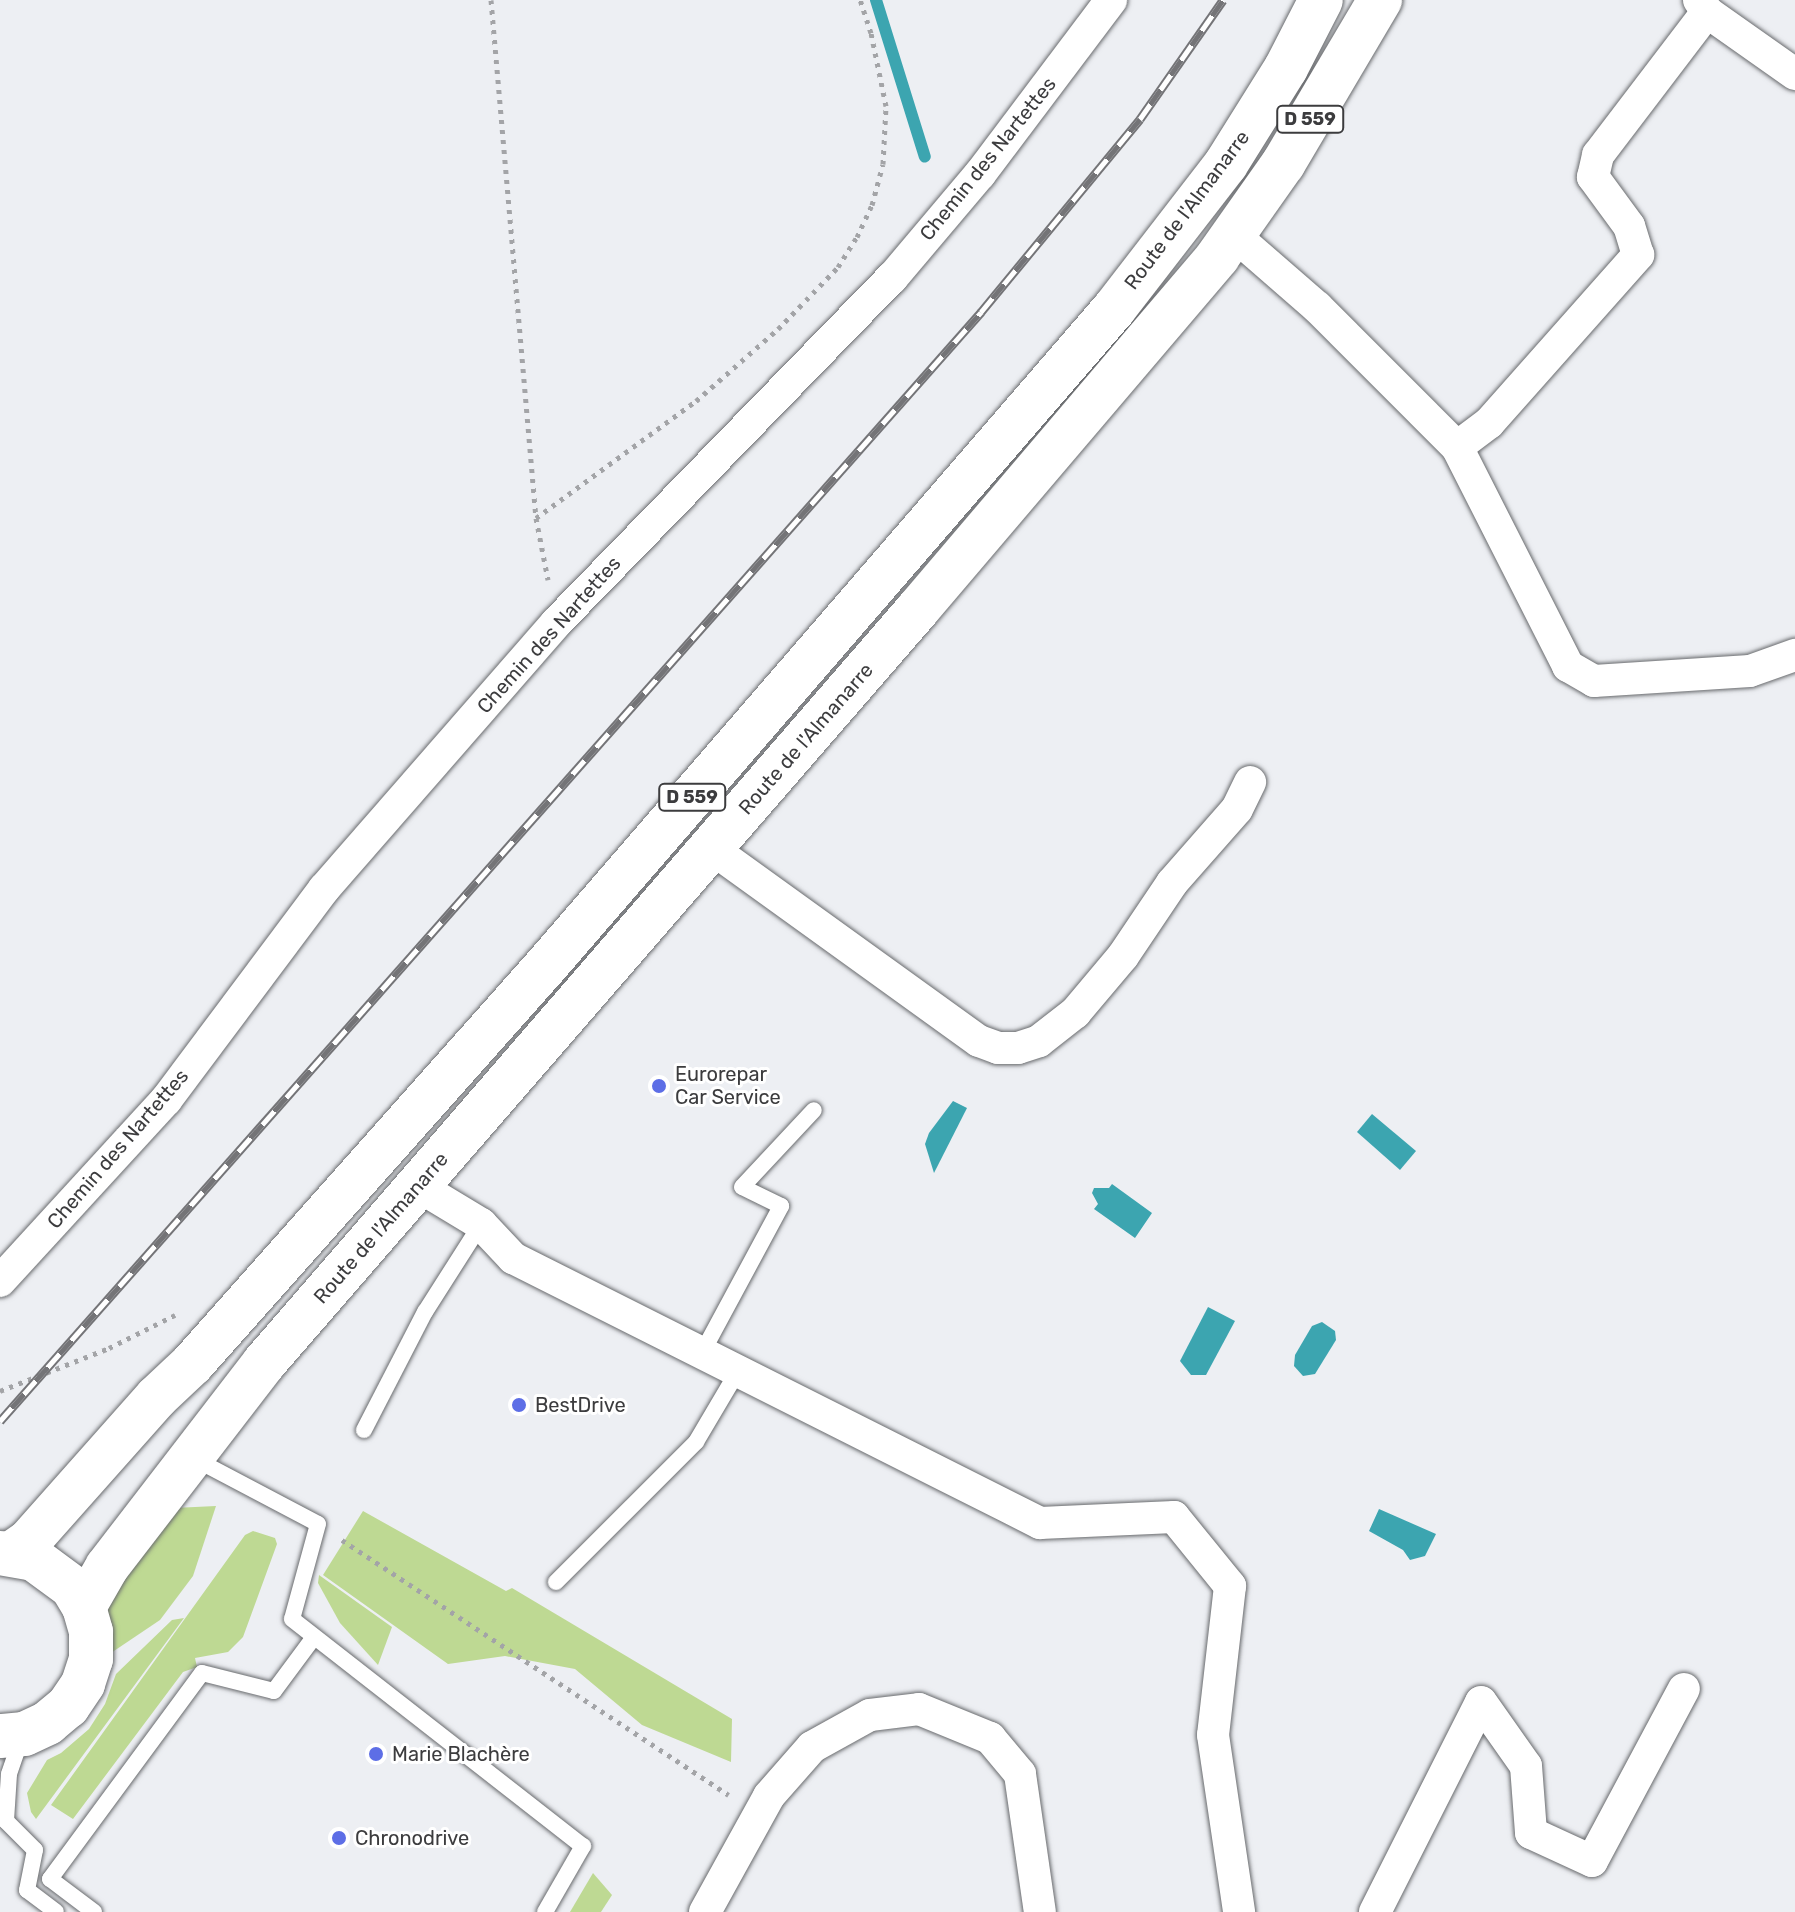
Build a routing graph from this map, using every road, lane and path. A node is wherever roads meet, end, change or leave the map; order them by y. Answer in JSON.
{"nodes":[{"id":1,"x":491,"y":0,"type":"edge"},
{"id":2,"x":860,"y":0,"type":"edge"},
{"id":3,"x":1111,"y":0,"type":"edge"},
{"id":4,"x":1321,"y":0,"type":"edge"},
{"id":5,"x":1380,"y":0,"type":"edge"},
{"id":6,"x":1703,"y":6,"type":"edge"},
{"id":7,"x":1795,"y":74,"type":"edge"},
{"id":8,"x":1233,"y":234,"type":"junction"},
{"id":9,"x":1457,"y":447,"type":"junction"},
{"id":10,"x":536,"y":518,"type":"junction"},
{"id":11,"x":556,"y":623,"type":"junction"},
{"id":12,"x":1795,"y":655,"type":"edge"},
{"id":13,"x":1250,"y":782,"type":"dead end"},
{"id":14,"x":711,"y":848,"type":"junction"},
{"id":15,"x":814,"y":1110,"type":"dead end"},
{"id":16,"x":418,"y":1186,"type":"junction"},
{"id":17,"x":481,"y":1224,"type":"junction"},
{"id":18,"x":0,"y":1281,"type":"edge"},
{"id":19,"x":702,"y":1353,"type":"junction"},
{"id":20,"x":738,"y":1371,"type":"junction"},
{"id":21,"x":364,"y":1430,"type":"dead end"},
{"id":22,"x":191,"y":1458,"type":"junction"},
{"id":23,"x":318,"y":1524,"type":"junction"},
{"id":24,"x":6,"y":1553,"type":"edge"},
{"id":25,"x":556,"y":1582,"type":"dead end"},
{"id":26,"x":84,"y":1607,"type":"junction"},
{"id":27,"x":314,"y":1637,"type":"junction"},
{"id":28,"x":1684,"y":1689,"type":"dead end"},
{"id":29,"x":12,"y":1735,"type":"edge"},
{"id":30,"x":759,"y":1815,"type":"junction"},
{"id":31,"x":31,"y":1871,"type":"junction"},
{"id":32,"x":50,"y":1879,"type":"junction"},
{"id":33,"x":56,"y":1912,"type":"edge"},
{"id":34,"x":94,"y":1912,"type":"edge"},
{"id":35,"x":545,"y":1912,"type":"edge"},
{"id":36,"x":705,"y":1912,"type":"edge"},
{"id":37,"x":1040,"y":1912,"type":"edge"},
{"id":38,"x":1239,"y":1912,"type":"edge"},
{"id":39,"x":1375,"y":1912,"type":"edge"}],
"edges":[{"from":1,"to":10,"type":"path"},
{"from":2,"to":10,"type":"path"},
{"from":3,"to":11,"type":"street","name":"Chemin des Nartettes"},
{"from":4,"to":24,"type":"main road","name":"Route de l'Almanarre","number":"D 559"},
{"from":5,"to":8,"type":"main road","name":"Route de l'Almanarre","number":"D 559"},
{"from":6,"to":7,"type":"street"},
{"from":6,"to":9,"type":"street"},
{"from":8,"to":9,"type":"street"},
{"from":8,"to":14,"type":"main road","name":"Route de l'Almanarre","number":"D 559"},
{"from":9,"to":12,"type":"street"},
{"from":10,"to":11,"type":"path"},
{"from":11,"to":18,"type":"street","name":"Chemin des Nartettes"},
{"from":13,"to":14,"type":"street"},
{"from":14,"to":16,"type":"main road","name":"Route de l'Almanarre","number":"D 559"},
{"from":15,"to":19,"type":"lane"},
{"from":16,"to":17,"type":"street"},
{"from":16,"to":22,"type":"main road","name":"Route de l'Almanarre","number":"D 559"},
{"from":17,"to":19,"type":"street"},
{"from":17,"to":21,"type":"lane"},
{"from":19,"to":20,"type":"street"},
{"from":20,"to":25,"type":"lane"},
{"from":20,"to":38,"type":"street"},
{"from":22,"to":23,"type":"lane"},
{"from":22,"to":26,"type":"main road","name":"Route de l'Almanarre","number":"D 559"},
{"from":23,"to":27,"type":"lane"},
{"from":23,"to":30,"type":"path"},
{"from":24,"to":26,"type":"main road"},
{"from":26,"to":29,"type":"main road"},
{"from":27,"to":32,"type":"lane"},
{"from":27,"to":35,"type":"lane"},
{"from":28,"to":39,"type":"street"},
{"from":29,"to":31,"type":"lane"},
{"from":30,"to":36,"type":"street"},
{"from":30,"to":37,"type":"street"},
{"from":31,"to":32,"type":"lane"},
{"from":31,"to":33,"type":"lane"},
{"from":32,"to":34,"type":"lane"}]}
